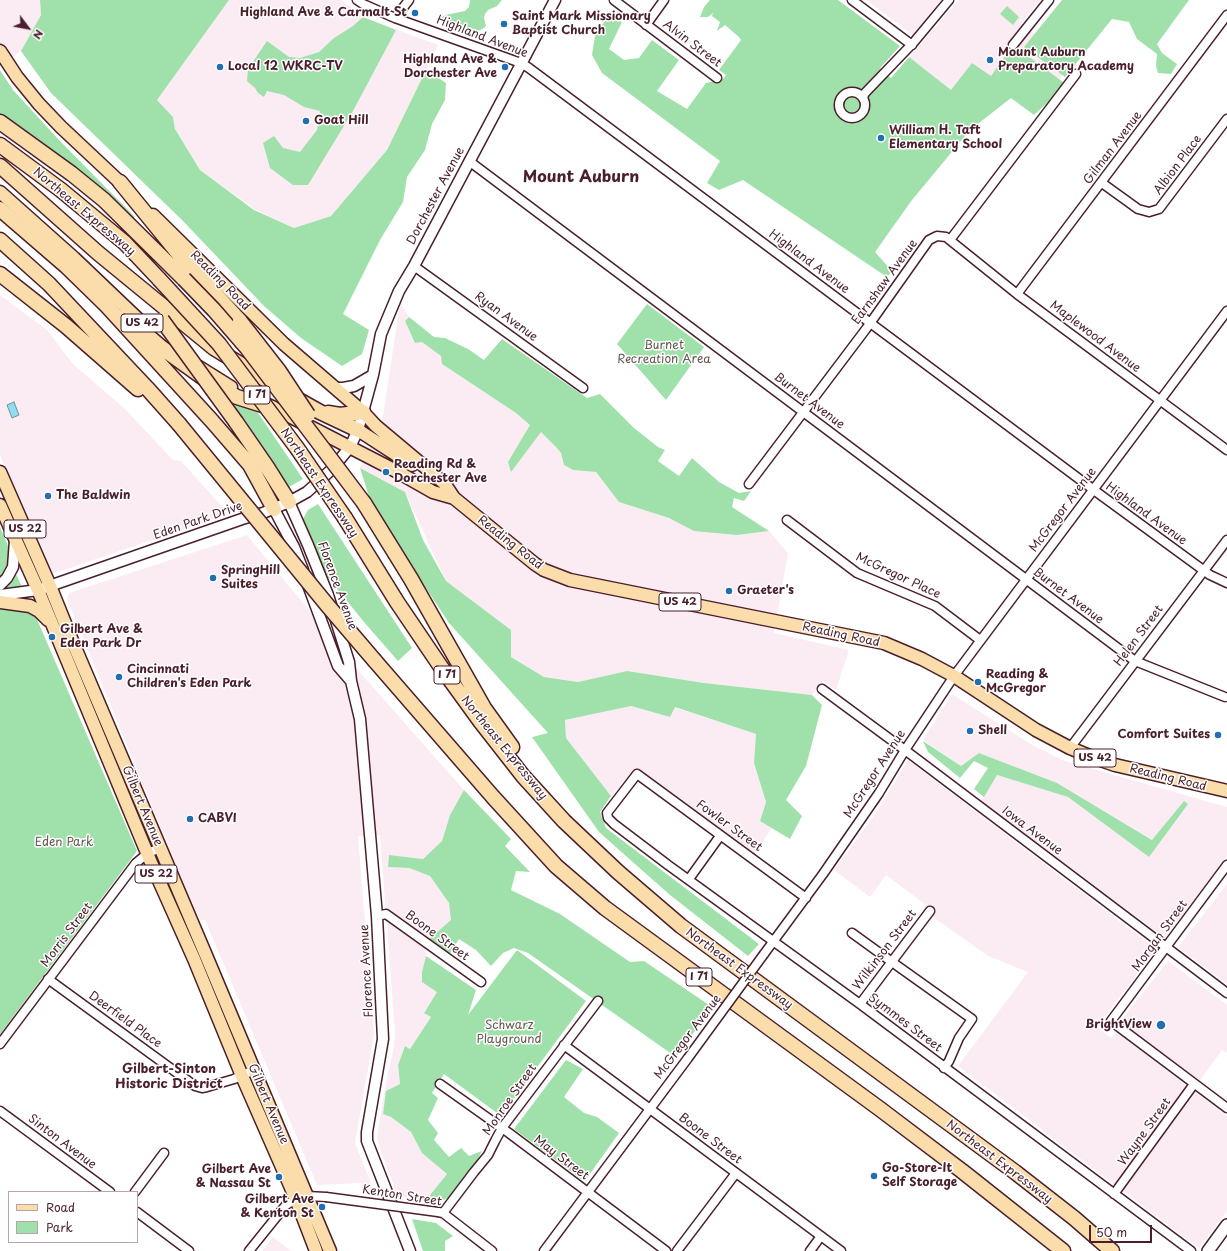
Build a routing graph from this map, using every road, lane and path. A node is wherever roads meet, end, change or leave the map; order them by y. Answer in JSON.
{"nodes":[{"id":1,"x":357,"y":0,"type":"edge"},
{"id":2,"x":409,"y":0,"type":"edge"},
{"id":3,"x":555,"y":0,"type":"edge"},
{"id":4,"x":614,"y":0,"type":"edge"},
{"id":5,"x":664,"y":0,"type":"edge"},
{"id":6,"x":852,"y":0,"type":"edge"},
{"id":7,"x":949,"y":0,"type":"edge"},
{"id":8,"x":1049,"y":0,"type":"edge"},
{"id":9,"x":1227,"y":15,"type":"edge"},
{"id":10,"x":395,"y":18,"type":"junction"},
{"id":11,"x":646,"y":25,"type":"junction"},
{"id":12,"x":912,"y":45,"type":"junction"},
{"id":13,"x":1013,"y":45,"type":"dead end"},
{"id":14,"x":0,"y":51,"type":"edge"},
{"id":15,"x":521,"y":63,"type":"junction"},
{"id":16,"x":1076,"y":74,"type":"dead end"},
{"id":17,"x":717,"y":78,"type":"dead end"},
{"id":18,"x":863,"y":97,"type":"dead end"},
{"id":19,"x":1227,"y":119,"type":"edge"},
{"id":20,"x":0,"y":122,"type":"edge"},
{"id":21,"x":0,"y":145,"type":"edge"},
{"id":22,"x":469,"y":161,"type":"junction"},
{"id":23,"x":0,"y":166,"type":"edge"},
{"id":24,"x":120,"y":182,"type":"junction"},
{"id":25,"x":1102,"y":183,"type":"junction"},
{"id":26,"x":0,"y":192,"type":"edge"},
{"id":27,"x":0,"y":209,"type":"edge"},
{"id":28,"x":0,"y":240,"type":"edge"},
{"id":29,"x":950,"y":240,"type":"junction"},
{"id":30,"x":414,"y":266,"type":"junction"},
{"id":31,"x":0,"y":274,"type":"edge"},
{"id":32,"x":133,"y":282,"type":"junction"},
{"id":33,"x":1017,"y":294,"type":"junction"},
{"id":34,"x":107,"y":306,"type":"junction"},
{"id":35,"x":1227,"y":311,"type":"edge"},
{"id":36,"x":870,"y":323,"type":"junction"},
{"id":37,"x":373,"y":376,"type":"junction"},
{"id":38,"x":336,"y":388,"type":"junction"},
{"id":39,"x":583,"y":388,"type":"dead end"},
{"id":40,"x":1160,"y":400,"type":"junction"},
{"id":41,"x":277,"y":410,"type":"junction"},
{"id":42,"x":320,"y":412,"type":"junction"},
{"id":43,"x":363,"y":412,"type":"junction"},
{"id":44,"x":803,"y":412,"type":"junction"},
{"id":45,"x":179,"y":424,"type":"junction"},
{"id":46,"x":358,"y":430,"type":"junction"},
{"id":47,"x":350,"y":447,"type":"junction"},
{"id":48,"x":1227,"y":450,"type":"edge"},
{"id":49,"x":0,"y":472,"type":"edge"},
{"id":50,"x":435,"y":475,"type":"junction"},
{"id":51,"x":749,"y":484,"type":"dead end"},
{"id":52,"x":1094,"y":490,"type":"junction"},
{"id":53,"x":454,"y":498,"type":"junction"},
{"id":54,"x":289,"y":502,"type":"junction"},
{"id":55,"x":364,"y":503,"type":"junction"},
{"id":56,"x":0,"y":505,"type":"edge"},
{"id":57,"x":274,"y":509,"type":"junction"},
{"id":58,"x":787,"y":520,"type":"dead end"},
{"id":59,"x":16,"y":540,"type":"junction"},
{"id":60,"x":1227,"y":540,"type":"edge"},
{"id":61,"x":1204,"y":571,"type":"junction"},
{"id":62,"x":1026,"y":579,"type":"junction"},
{"id":63,"x":1227,"y":582,"type":"edge"},
{"id":64,"x":0,"y":585,"type":"edge"},
{"id":65,"x":50,"y":586,"type":"junction"},
{"id":66,"x":38,"y":590,"type":"junction"},
{"id":67,"x":0,"y":595,"type":"edge"},
{"id":68,"x":0,"y":602,"type":"edge"},
{"id":69,"x":50,"y":622,"type":"junction"},
{"id":70,"x":980,"y":640,"type":"junction"},
{"id":71,"x":1135,"y":661,"type":"junction"},
{"id":72,"x":954,"y":676,"type":"junction"},
{"id":73,"x":351,"y":681,"type":"junction"},
{"id":74,"x":822,"y":689,"type":"dead end"},
{"id":75,"x":1225,"y":697,"type":"dead end"},
{"id":76,"x":1070,"y":748,"type":"junction"},
{"id":77,"x":905,"y":750,"type":"junction"},
{"id":78,"x":1227,"y":792,"type":"edge"},
{"id":79,"x":607,"y":813,"type":"joint"},
{"id":80,"x":564,"y":821,"type":"junction"},
{"id":81,"x":720,"y":836,"type":"junction"},
{"id":82,"x":160,"y":848,"type":"junction"},
{"id":83,"x":148,"y":853,"type":"junction"},
{"id":84,"x":1227,"y":865,"type":"edge"},
{"id":85,"x":689,"y":880,"type":"junction"},
{"id":86,"x":806,"y":898,"type":"junction"},
{"id":87,"x":930,"y":911,"type":"dead end"},
{"id":88,"x":377,"y":916,"type":"junction"},
{"id":89,"x":852,"y":932,"type":"dead end"},
{"id":90,"x":774,"y":941,"type":"junction"},
{"id":91,"x":1167,"y":947,"type":"junction"},
{"id":92,"x":891,"y":962,"type":"junction"},
{"id":93,"x":48,"y":979,"type":"junction"},
{"id":94,"x":481,"y":982,"type":"dead end"},
{"id":95,"x":1227,"y":992,"type":"edge"},
{"id":96,"x":598,"y":1001,"type":"dead end"},
{"id":97,"x":860,"y":1004,"type":"junction"},
{"id":98,"x":0,"y":1044,"type":"edge"},
{"id":99,"x":564,"y":1045,"type":"junction"},
{"id":100,"x":944,"y":1068,"type":"junction"},
{"id":101,"x":254,"y":1070,"type":"junction"},
{"id":102,"x":242,"y":1076,"type":"junction"},
{"id":103,"x":440,"y":1084,"type":"dead end"},
{"id":104,"x":1194,"y":1084,"type":"junction"},
{"id":105,"x":1227,"y":1108,"type":"edge"},
{"id":106,"x":649,"y":1109,"type":"junction"},
{"id":107,"x":0,"y":1111,"type":"edge"},
{"id":108,"x":502,"y":1128,"type":"junction"},
{"id":109,"x":164,"y":1154,"type":"dead end"},
{"id":110,"x":736,"y":1173,"type":"junction"},
{"id":111,"x":109,"y":1191,"type":"edge"},
{"id":112,"x":136,"y":1191,"type":"edge"},
{"id":113,"x":587,"y":1193,"type":"junction"},
{"id":114,"x":1114,"y":1194,"type":"junction"},
{"id":115,"x":301,"y":1197,"type":"junction"},
{"id":116,"x":440,"y":1212,"type":"junction"},
{"id":117,"x":138,"y":1213,"type":"edge"},
{"id":118,"x":1227,"y":1226,"type":"edge"},
{"id":119,"x":821,"y":1236,"type":"junction"},
{"id":120,"x":188,"y":1251,"type":"edge"},
{"id":121,"x":249,"y":1251,"type":"edge"},
{"id":122,"x":316,"y":1251,"type":"edge"},
{"id":123,"x":330,"y":1251,"type":"edge"},
{"id":124,"x":410,"y":1251,"type":"edge"},
{"id":125,"x":492,"y":1251,"type":"edge"},
{"id":126,"x":544,"y":1251,"type":"edge"},
{"id":127,"x":666,"y":1251,"type":"edge"},
{"id":128,"x":677,"y":1251,"type":"edge"},
{"id":129,"x":810,"y":1251,"type":"edge"},
{"id":130,"x":841,"y":1251,"type":"edge"},
{"id":131,"x":1063,"y":1251,"type":"edge"},
{"id":132,"x":1112,"y":1251,"type":"edge"},
{"id":133,"x":1191,"y":1251,"type":"edge"},
{"id":134,"x":1208,"y":1251,"type":"edge"}],
"edges":[{"from":1,"to":10,"type":"street","name":"Highland Avenue"},
{"from":2,"to":10,"type":"street"},
{"from":3,"to":15,"type":"street","name":"Dorchester Avenue"},
{"from":4,"to":11,"type":"street","name":"Alvin Street"},
{"from":5,"to":11,"type":"street"},
{"from":6,"to":12,"type":"street"},
{"from":7,"to":12,"type":"street"},
{"from":8,"to":13,"type":"street"},
{"from":9,"to":25,"type":"street","name":"Gilman Avenue"},
{"from":10,"to":15,"type":"street","name":"Highland Avenue"},
{"from":11,"to":17,"type":"street","name":"Alvin Street"},
{"from":12,"to":18,"type":"street"},
{"from":14,"to":24,"type":"main road","name":"Reading Road","number":"US 42"},
{"from":15,"to":22,"type":"street","name":"Dorchester Avenue"},
{"from":15,"to":36,"type":"street","name":"Highland Avenue"},
{"from":16,"to":29,"type":"street"},
{"from":19,"to":25,"type":"street","name":"Albion Place"},
{"from":20,"to":55,"type":"highway","bridge":true},
{"from":21,"to":80,"type":"highway","name":"Northeast Expressway","number":"I 71","bridge":true},
{"from":22,"to":30,"type":"street","name":"Dorchester Avenue"},
{"from":22,"to":44,"type":"street","name":"Burnet Avenue"},
{"from":23,"to":32,"type":"highway"},
{"from":24,"to":38,"type":"main road","name":"Reading Road","number":"US 42"},
{"from":24,"to":55,"type":"highway","bridge":true},
{"from":25,"to":33,"type":"street","name":"Gilman Avenue"},
{"from":26,"to":41,"type":"main road","name":"Reading Road","number":"US 42"},
{"from":27,"to":34,"type":"highway"},
{"from":28,"to":45,"type":"highway","number":"I 71"},
{"from":29,"to":33,"type":"street","name":"Maplewood Avenue"},
{"from":29,"to":36,"type":"street","name":"Earnshaw Avenue"},
{"from":30,"to":37,"type":"street","name":"Dorchester Avenue"},
{"from":30,"to":39,"type":"street","name":"Ryan Avenue"},
{"from":31,"to":45,"type":"highway"},
{"from":32,"to":42,"type":"highway"},
{"from":32,"to":54,"type":"highway","bridge":true},
{"from":33,"to":40,"type":"street","name":"Maplewood Avenue"},
{"from":34,"to":41,"type":"highway"},
{"from":34,"to":57,"type":"highway"},
{"from":35,"to":40,"type":"street","name":"McGregor Avenue"},
{"from":36,"to":44,"type":"street","name":"Earnshaw Avenue"},
{"from":36,"to":52,"type":"street","name":"Highland Avenue"},
{"from":37,"to":38,"type":"street"},
{"from":37,"to":43,"type":"street","name":"Dorchester Avenue"},
{"from":38,"to":43,"type":"main road","name":"Reading Road","number":"US 42"},
{"from":40,"to":48,"type":"street","name":"Maplewood Avenue"},
{"from":40,"to":52,"type":"street","name":"McGregor Avenue"},
{"from":41,"to":47,"type":"main road","name":"Reading Road","number":"US 42"},
{"from":42,"to":43,"type":"highway"},
{"from":42,"to":46,"type":"highway"},
{"from":43,"to":46,"type":"street","name":"Eden Park Drive"},
{"from":43,"to":50,"type":"main road","name":"Reading Road","number":"US 42"},
{"from":44,"to":51,"type":"street","name":"Earnshaw Avenue"},
{"from":44,"to":62,"type":"street","name":"Burnet Avenue"},
{"from":45,"to":131,"type":"highway","number":"I 71","bridge":true},
{"from":46,"to":47,"type":"street","name":"Eden Park Drive"},
{"from":46,"to":50,"type":"main road"},
{"from":47,"to":53,"type":"main road","name":"Reading Road","number":"US 42"},
{"from":47,"to":54,"type":"street","name":"Eden Park Drive"},
{"from":49,"to":65,"type":"main road","name":"Gilbert Avenue","number":"US 22"},
{"from":50,"to":53,"type":"main road","name":"Reading Road","number":"US 42"},
{"from":52,"to":61,"type":"street","name":"Highland Avenue"},
{"from":52,"to":62,"type":"street","name":"McGregor Avenue"},
{"from":53,"to":72,"type":"main road","name":"Reading Road","number":"US 42"},
{"from":54,"to":57,"type":"street","name":"Eden Park Drive"},
{"from":54,"to":73,"type":"street","name":"Florence Avenue"},
{"from":55,"to":80,"type":"highway"},
{"from":56,"to":59,"type":"main road","name":"Gilbert Avenue","number":"US 22"},
{"from":57,"to":65,"type":"street","name":"Eden Park Drive"},
{"from":57,"to":73,"type":"street","name":"Florence Avenue"},
{"from":58,"to":70,"type":"street","name":"McGregor Place"},
{"from":59,"to":64,"type":"street"},
{"from":59,"to":66,"type":"main road","name":"Gilbert Avenue","number":"US 22"},
{"from":60,"to":61,"type":"street","name":"Helen Street"},
{"from":61,"to":63,"type":"street","name":"Highland Avenue"},
{"from":61,"to":71,"type":"street","name":"Helen Street"},
{"from":62,"to":70,"type":"street","name":"McGregor Avenue"},
{"from":62,"to":71,"type":"street","name":"Burnet Avenue"},
{"from":65,"to":66,"type":"street","name":"Eden Park Drive"},
{"from":65,"to":82,"type":"main road","name":"Gilbert Avenue","number":"US 22"},
{"from":66,"to":67,"type":"street","name":"Eden Park Drive"},
{"from":66,"to":69,"type":"main road","name":"Gilbert Avenue","number":"US 22"},
{"from":68,"to":69,"type":"main road"},
{"from":69,"to":83,"type":"main road","name":"Gilbert Avenue","number":"US 22"},
{"from":70,"to":72,"type":"street","name":"McGregor Avenue"},
{"from":71,"to":75,"type":"street","name":"Burnet Avenue"},
{"from":71,"to":76,"type":"street","name":"Helen Street"},
{"from":72,"to":76,"type":"main road","name":"Reading Road","number":"US 42"},
{"from":72,"to":77,"type":"street","name":"McGregor Avenue"},
{"from":73,"to":88,"type":"street","name":"Florence Avenue"},
{"from":74,"to":77,"type":"street","name":"Iowa Avenue"},
{"from":76,"to":78,"type":"main road","name":"Reading Road","number":"US 42"},
{"from":77,"to":86,"type":"street","name":"McGregor Avenue"},
{"from":77,"to":91,"type":"street","name":"Iowa Avenue"},
{"from":79,"to":81,"type":"street","name":"Fowler Street"},
{"from":79,"to":85,"type":"street","name":"Symmes Street"},
{"from":80,"to":132,"type":"highway","name":"Northeast Expressway","number":"I 71"},
{"from":81,"to":85,"type":"street"},
{"from":81,"to":86,"type":"street","name":"Fowler Street"},
{"from":82,"to":83,"type":"street","name":"Morris Street"},
{"from":82,"to":101,"type":"main road","name":"Gilbert Avenue","number":"US 22"},
{"from":83,"to":93,"type":"street","name":"Morris Street"},
{"from":83,"to":102,"type":"main road","name":"Gilbert Avenue","number":"US 22"},
{"from":84,"to":91,"type":"street","name":"Morgan Street"},
{"from":85,"to":90,"type":"street","name":"Symmes Street"},
{"from":86,"to":90,"type":"street","name":"McGregor Avenue"},
{"from":87,"to":92,"type":"street","name":"Wilkinson Street"},
{"from":88,"to":94,"type":"street","name":"Boone Street"},
{"from":88,"to":124,"type":"street","name":"Florence Avenue"},
{"from":89,"to":92,"type":"street"},
{"from":90,"to":97,"type":"street","name":"Symmes Street"},
{"from":90,"to":106,"type":"street","name":"McGregor Avenue","bridge":true},
{"from":91,"to":95,"type":"street","name":"Iowa Avenue"},
{"from":91,"to":104,"type":"street","name":"Morgan Street"},
{"from":92,"to":97,"type":"street","name":"Wilkinson Street"},
{"from":92,"to":100,"type":"street"},
{"from":93,"to":98,"type":"street","name":"Morris Street"},
{"from":93,"to":102,"type":"street","name":"Deerfield Place"},
{"from":96,"to":99,"type":"street","name":"Monroe Street"},
{"from":97,"to":100,"type":"street","name":"Symmes Street"},
{"from":99,"to":106,"type":"street","name":"Boone Street"},
{"from":99,"to":108,"type":"street","name":"Monroe Street"},
{"from":100,"to":114,"type":"street","name":"Symmes Street"},
{"from":101,"to":102,"type":"street","name":"Deerfield Place"},
{"from":101,"to":115,"type":"main road","name":"Gilbert Avenue","number":"US 22"},
{"from":102,"to":115,"type":"main road","name":"Gilbert Avenue","number":"US 22"},
{"from":103,"to":108,"type":"street","name":"May Street"},
{"from":104,"to":105,"type":"street"},
{"from":104,"to":114,"type":"street","name":"Wayne Street"},
{"from":106,"to":110,"type":"street","name":"Boone Street"},
{"from":106,"to":113,"type":"street","name":"McGregor Avenue"},
{"from":107,"to":111,"type":"street","name":"Sinton Avenue"},
{"from":108,"to":113,"type":"street","name":"May Street"},
{"from":108,"to":116,"type":"street","name":"Monroe Street"},
{"from":109,"to":112,"type":"street"},
{"from":110,"to":119,"type":"street","name":"Boone Street"},
{"from":110,"to":128,"type":"street"},
{"from":113,"to":126,"type":"street","name":"McGregor Avenue"},
{"from":113,"to":127,"type":"street","name":"May Street"},
{"from":114,"to":133,"type":"street","name":"Symmes Street"},
{"from":115,"to":116,"type":"street","name":"Kenton Street","bridge":true},
{"from":115,"to":121,"type":"street"},
{"from":115,"to":122,"type":"main road","name":"Gilbert Avenue","number":"US 22"},
{"from":115,"to":123,"type":"main road","name":"Gilbert Avenue","number":"US 22"},
{"from":116,"to":125,"type":"street","name":"Kenton Street"},
{"from":117,"to":120,"type":"street"},
{"from":118,"to":134,"type":"main road"},
{"from":119,"to":129,"type":"street"},
{"from":119,"to":130,"type":"street","name":"Boone Street"}]}
